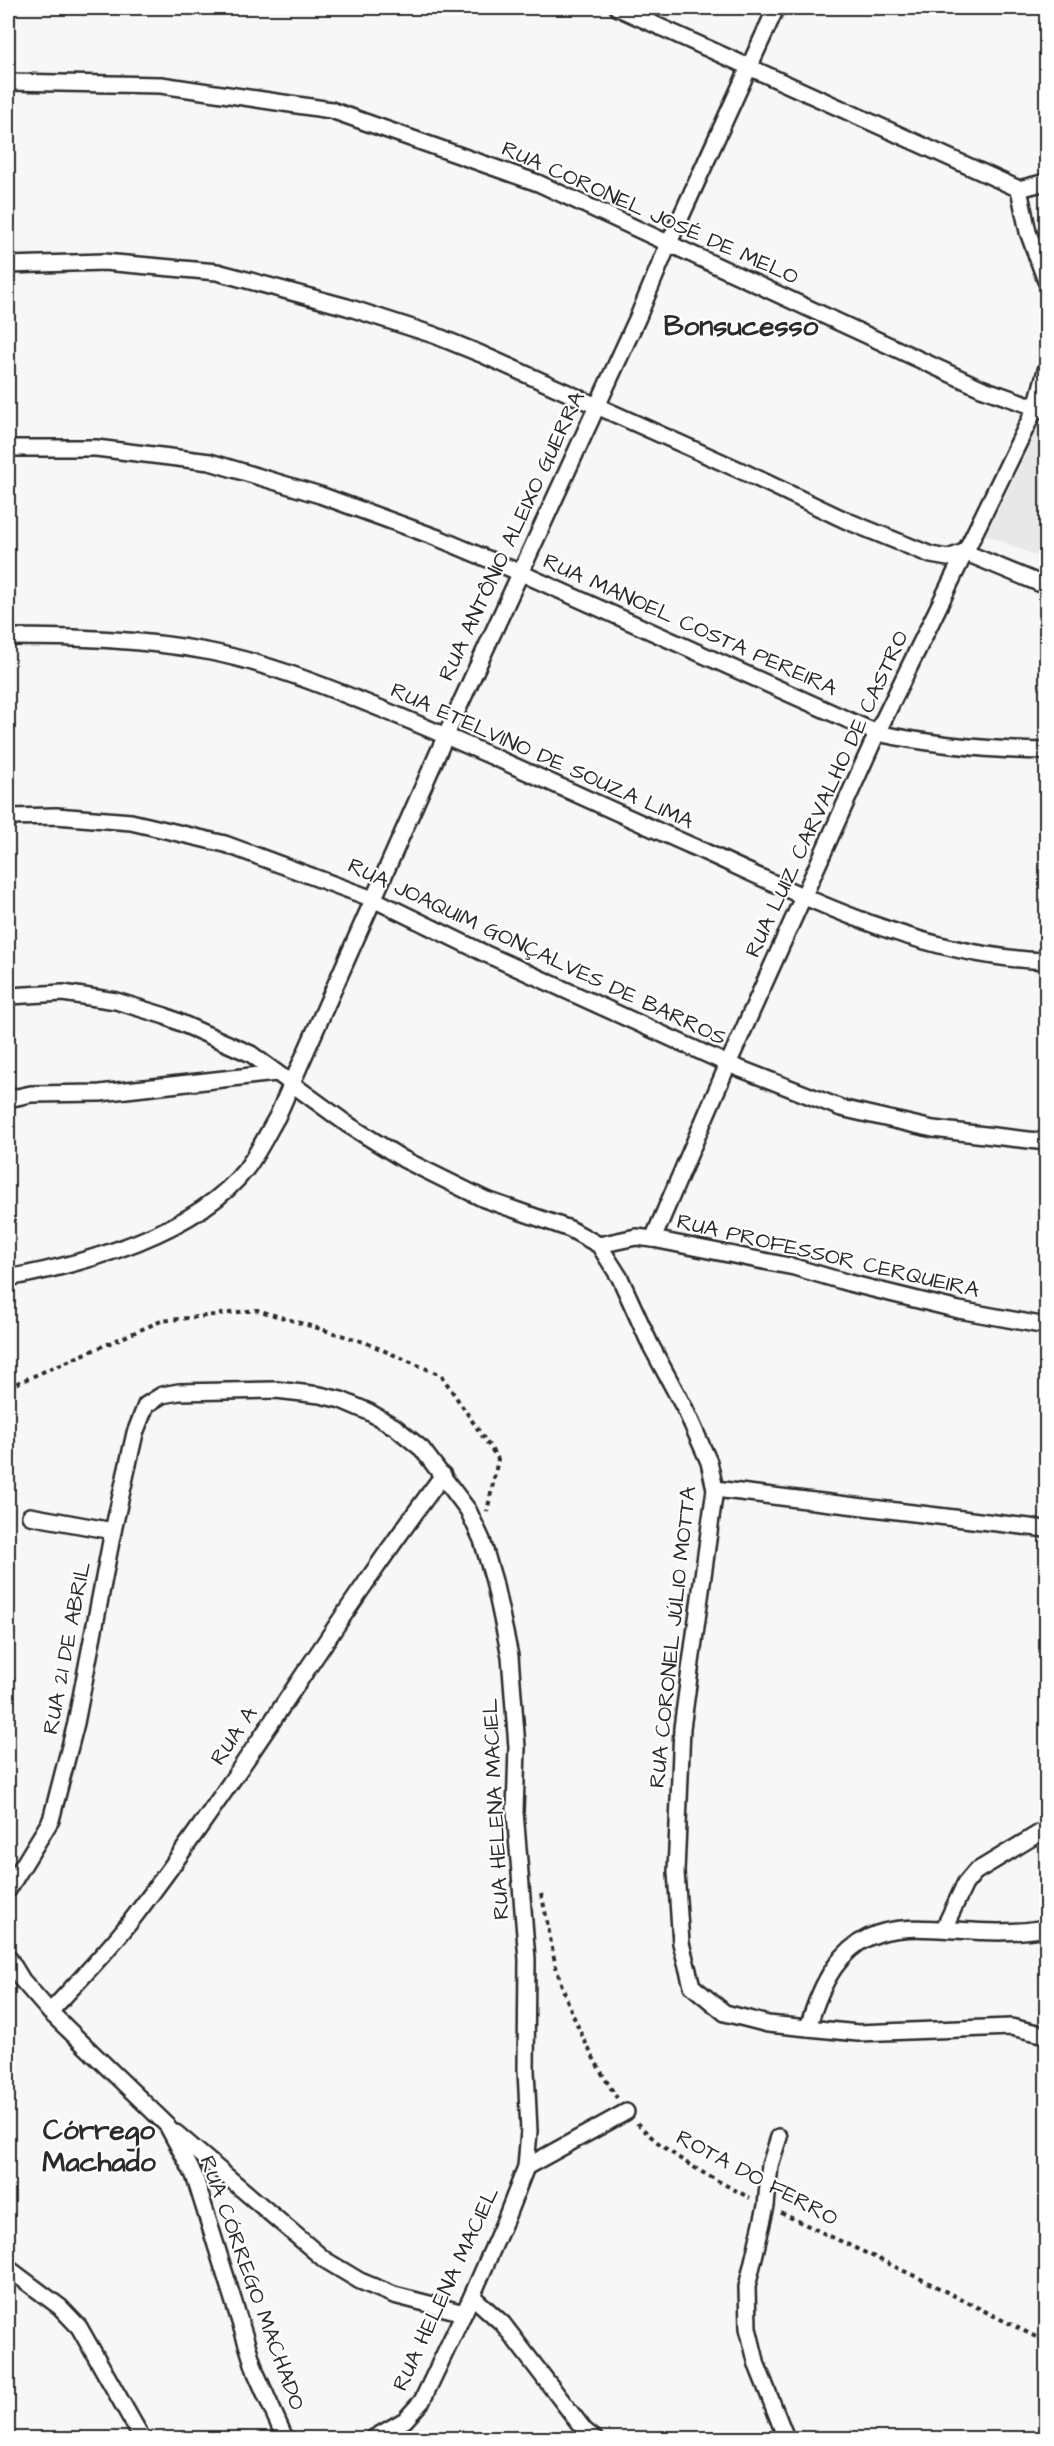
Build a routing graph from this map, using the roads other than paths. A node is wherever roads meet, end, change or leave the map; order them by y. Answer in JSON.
{"nodes":[{"id":1,"x":618,"y":8,"type":"edge"},
{"id":2,"x":776,"y":8,"type":"edge"},
{"id":3,"x":750,"y":67,"type":"junction"},
{"id":4,"x":8,"y":82,"type":"edge"},
{"id":5,"x":1047,"y":182,"type":"edge"},
{"id":6,"x":1019,"y":189,"type":"junction"},
{"id":7,"x":668,"y":245,"type":"junction"},
{"id":8,"x":8,"y":265,"type":"edge"},
{"id":9,"x":1047,"y":281,"type":"edge"},
{"id":10,"x":1047,"y":370,"type":"edge"},
{"id":11,"x":596,"y":407,"type":"junction"},
{"id":12,"x":1041,"y":409,"type":"edge"},
{"id":13,"x":8,"y":448,"type":"edge"},
{"id":14,"x":964,"y":552,"type":"junction"},
{"id":15,"x":521,"y":573,"type":"junction"},
{"id":16,"x":1047,"y":586,"type":"edge"},
{"id":17,"x":8,"y":637,"type":"edge"},
{"id":18,"x":877,"y":733,"type":"junction"},
{"id":19,"x":446,"y":735,"type":"junction"},
{"id":20,"x":1047,"y":751,"type":"edge"},
{"id":21,"x":8,"y":817,"type":"edge"},
{"id":22,"x":803,"y":898,"type":"junction"},
{"id":23,"x":373,"y":899,"type":"junction"},
{"id":24,"x":1047,"y":961,"type":"edge"},
{"id":25,"x":8,"y":996,"type":"edge"},
{"id":26,"x":728,"y":1064,"type":"junction"},
{"id":27,"x":276,"y":1073,"type":"junction"},
{"id":28,"x":292,"y":1085,"type":"junction"},
{"id":29,"x":8,"y":1099,"type":"edge"},
{"id":30,"x":1047,"y":1142,"type":"edge"},
{"id":31,"x":653,"y":1239,"type":"junction"},
{"id":32,"x":599,"y":1245,"type":"junction"},
{"id":33,"x":8,"y":1278,"type":"edge"},
{"id":34,"x":1047,"y":1326,"type":"edge"},
{"id":35,"x":146,"y":1405,"type":"joint"},
{"id":36,"x":443,"y":1475,"type":"junction"},
{"id":37,"x":715,"y":1489,"type":"junction"},
{"id":38,"x":30,"y":1516,"type":"dead end"},
{"id":39,"x":1047,"y":1529,"type":"edge"},
{"id":40,"x":113,"y":1531,"type":"junction"},
{"id":41,"x":1047,"y":1829,"type":"edge"},
{"id":42,"x":8,"y":1890,"type":"edge"},
{"id":43,"x":944,"y":1928,"type":"junction"},
{"id":44,"x":1047,"y":1928,"type":"edge"},
{"id":45,"x":8,"y":1957,"type":"edge"},
{"id":46,"x":50,"y":2012,"type":"junction"},
{"id":47,"x":808,"y":2028,"type":"junction"},
{"id":48,"x":1047,"y":2035,"type":"edge"},
{"id":49,"x":626,"y":2112,"type":"road end"},
{"id":50,"x":167,"y":2125,"type":"junction"},
{"id":51,"x":779,"y":2137,"type":"dead end"},
{"id":52,"x":526,"y":2167,"type":"junction"},
{"id":53,"x":8,"y":2268,"type":"edge"},
{"id":54,"x":472,"y":2296,"type":"junction"},
{"id":55,"x":464,"y":2313,"type":"junction"},
{"id":56,"x":142,"y":2439,"type":"edge"},
{"id":57,"x":285,"y":2439,"type":"edge"},
{"id":58,"x":374,"y":2439,"type":"edge"},
{"id":59,"x":594,"y":2439,"type":"edge"},
{"id":60,"x":786,"y":2439,"type":"edge"}],
"edges":[{"from":1,"to":3,"type":"street"},
{"from":2,"to":3,"type":"street","name":"RUA ANTÔNIO ALEIXO GUERRA"},
{"from":3,"to":6,"type":"street"},
{"from":3,"to":7,"type":"street","name":"RUA ANTÔNIO ALEIXO GUERRA"},
{"from":4,"to":7,"type":"street","name":"RUA CORONEL JOSÉ DE MELO"},
{"from":5,"to":6,"type":"street"},
{"from":6,"to":9,"type":"street"},
{"from":7,"to":11,"type":"street","name":"RUA ANTÔNIO ALEIXO GUERRA"},
{"from":7,"to":12,"type":"street","name":"RUA CORONEL JOSÉ DE MELO"},
{"from":8,"to":11,"type":"street"},
{"from":10,"to":12,"type":"street","name":"RUA LUIZ CARVALHO DE CASTRO"},
{"from":11,"to":14,"type":"street"},
{"from":11,"to":15,"type":"street","name":"RUA ANTÔNIO ALEIXO GUERRA"},
{"from":12,"to":14,"type":"street","name":"RUA LUIZ CARVALHO DE CASTRO"},
{"from":13,"to":15,"type":"street","name":"RUA MANOEL COSTA PEREIRA"},
{"from":14,"to":16,"type":"street"},
{"from":14,"to":18,"type":"street","name":"RUA LUIZ CARVALHO DE CASTRO"},
{"from":15,"to":18,"type":"street","name":"RUA MANOEL COSTA PEREIRA"},
{"from":15,"to":19,"type":"street","name":"RUA ANTÔNIO ALEIXO GUERRA"},
{"from":17,"to":19,"type":"street","name":"RUA ETELVINO DE SOUZA LIMA"},
{"from":18,"to":20,"type":"street","name":"RUA MANOEL COSTA PEREIRA"},
{"from":18,"to":22,"type":"street","name":"RUA LUIZ CARVALHO DE CASTRO"},
{"from":19,"to":22,"type":"street","name":"RUA ETELVINO DE SOUZA LIMA"},
{"from":19,"to":23,"type":"street","name":"RUA ANTÔNIO ALEIXO GUERRA"},
{"from":21,"to":23,"type":"street","name":"RUA JOAQUIM GONÇALVES DE BARROS"},
{"from":22,"to":24,"type":"street","name":"RUA ETELVINO DE SOUZA LIMA"},
{"from":22,"to":26,"type":"street","name":"RUA LUIZ CARVALHO DE CASTRO"},
{"from":23,"to":26,"type":"street","name":"RUA JOAQUIM GONÇALVES DE BARROS"},
{"from":23,"to":28,"type":"street","name":"RUA ANTÔNIO ALEIXO GUERRA"},
{"from":25,"to":27,"type":"street","name":"RUA CORONEL JÚLIO MOTTA"},
{"from":26,"to":30,"type":"street","name":"RUA JOAQUIM GONÇALVES DE BARROS"},
{"from":26,"to":31,"type":"street","name":"RUA LUIZ CARVALHO DE CASTRO"},
{"from":27,"to":28,"type":"street","name":"RUA CORONEL JÚLIO MOTTA"},
{"from":27,"to":29,"type":"street"},
{"from":28,"to":32,"type":"street","name":"RUA CORONEL JÚLIO MOTTA"},
{"from":28,"to":33,"type":"street","name":"RUA ANTÔNIO ALEIXO GUERRA"},
{"from":31,"to":32,"type":"street","name":"RUA PROFESSOR CERQUEIRA"},
{"from":31,"to":34,"type":"street","name":"RUA PROFESSOR CERQUEIRA"},
{"from":32,"to":37,"type":"street","name":"RUA CORONEL JÚLIO MOTTA"},
{"from":35,"to":36,"type":"street","name":"RUA HELENA MACIEL"},
{"from":35,"to":40,"type":"street","name":"RUA 21 DE ABRIL"},
{"from":36,"to":46,"type":"street","name":"RUA A"},
{"from":36,"to":52,"type":"street","name":"RUA HELENA MACIEL"},
{"from":37,"to":39,"type":"street"},
{"from":37,"to":47,"type":"street","name":"RUA CORONEL JÚLIO MOTTA"},
{"from":38,"to":40,"type":"street"},
{"from":40,"to":42,"type":"street","name":"RUA 21 DE ABRIL"},
{"from":41,"to":43,"type":"street"},
{"from":43,"to":44,"type":"street"},
{"from":43,"to":47,"type":"street"},
{"from":45,"to":46,"type":"street","name":"RUA CÓRREGO MACHADO"},
{"from":46,"to":50,"type":"street","name":"RUA CÓRREGO MACHADO"},
{"from":47,"to":48,"type":"street","name":"RUA CORONEL JÚLIO MOTTA"},
{"from":49,"to":52,"type":"street"},
{"from":50,"to":55,"type":"street"},
{"from":50,"to":57,"type":"street","name":"RUA CÓRREGO MACHADO"},
{"from":51,"to":60,"type":"street"},
{"from":52,"to":54,"type":"street","name":"RUA HELENA MACIEL"},
{"from":53,"to":56,"type":"street"},
{"from":54,"to":55,"type":"street","name":"RUA HELENA MACIEL"},
{"from":54,"to":59,"type":"street"},
{"from":55,"to":58,"type":"street","name":"RUA HELENA MACIEL"}]}
